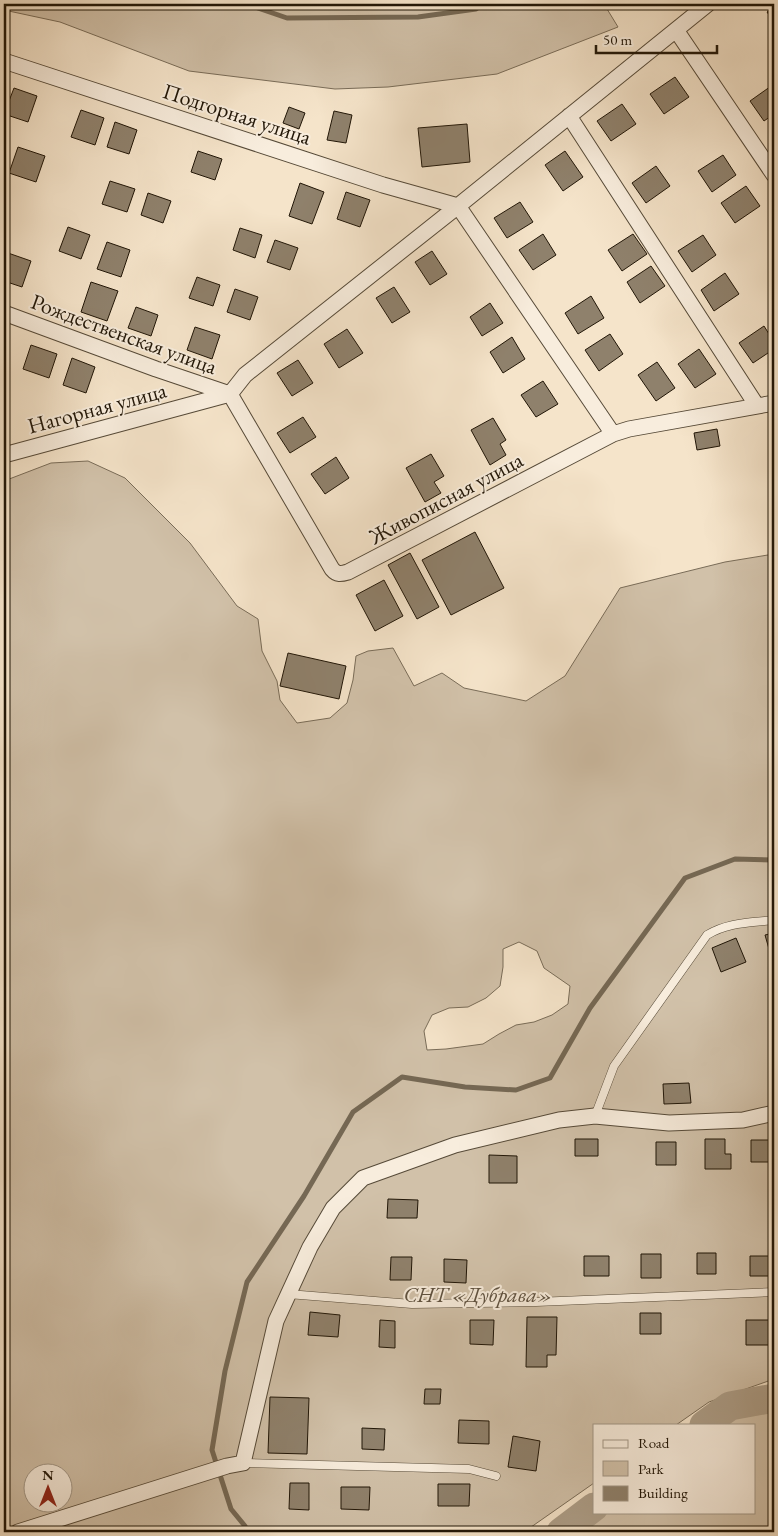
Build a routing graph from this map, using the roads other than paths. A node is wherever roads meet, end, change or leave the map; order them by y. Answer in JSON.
{"nodes":[{"id":1,"x":708,"y":4,"type":"edge"},
{"id":2,"x":676,"y":30,"type":"junction"},
{"id":3,"x":4,"y":61,"type":"edge"},
{"id":4,"x":569,"y":116,"type":"junction"},
{"id":5,"x":774,"y":175,"type":"edge"},
{"id":6,"x":458,"y":206,"type":"junction"},
{"id":7,"x":4,"y":313,"type":"edge"},
{"id":8,"x":230,"y":394,"type":"junction"},
{"id":9,"x":774,"y":403,"type":"edge"},
{"id":10,"x":757,"y":406,"type":"junction"},
{"id":11,"x":613,"y":434,"type":"junction"},
{"id":12,"x":4,"y":455,"type":"edge"},
{"id":13,"x":774,"y":920,"type":"edge"},
{"id":14,"x":774,"y":1113,"type":"edge"},
{"id":15,"x":595,"y":1116,"type":"junction"},
{"id":16,"x":774,"y":1292,"type":"edge"},
{"id":17,"x":288,"y":1294,"type":"junction"},
{"id":18,"x":243,"y":1463,"type":"junction"},
{"id":19,"x":496,"y":1476,"type":"dead end"},
{"id":20,"x":18,"y":1532,"type":"edge"}],
"edges":[{"from":1,"to":2,"type":"street"},
{"from":2,"to":4,"type":"street"},
{"from":2,"to":5,"type":"street"},
{"from":3,"to":6,"type":"street","name":"Подгорная улица"},
{"from":4,"to":6,"type":"street"},
{"from":4,"to":10,"type":"street"},
{"from":6,"to":8,"type":"street"},
{"from":6,"to":11,"type":"street"},
{"from":7,"to":8,"type":"street","name":"Рождественская улица"},
{"from":8,"to":11,"type":"street","name":"Живописная улица"},
{"from":8,"to":12,"type":"street","name":"Нагорная улица"},
{"from":9,"to":10,"type":"street","name":"Живописная улица"},
{"from":10,"to":11,"type":"street","name":"Живописная улица"},
{"from":13,"to":15,"type":"lane"},
{"from":14,"to":15,"type":"street"},
{"from":15,"to":17,"type":"street"},
{"from":16,"to":17,"type":"lane"},
{"from":17,"to":18,"type":"street"},
{"from":18,"to":19,"type":"lane"},
{"from":18,"to":20,"type":"street"}]}
